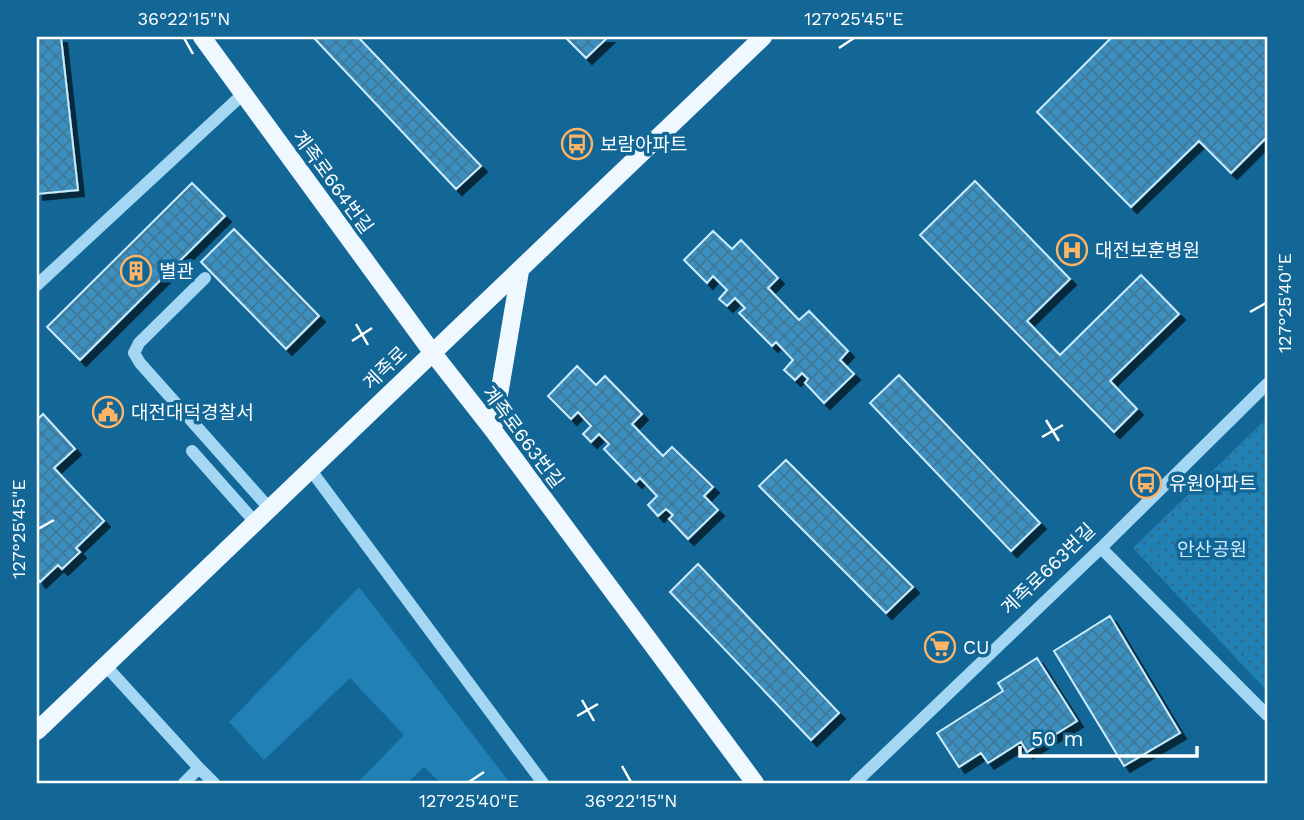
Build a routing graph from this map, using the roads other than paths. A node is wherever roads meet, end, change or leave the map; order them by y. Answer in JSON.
{"nodes":[{"id":1,"x":202,"y":37,"type":"edge"},
{"id":2,"x":763,"y":37,"type":"edge"},
{"id":3,"x":243,"y":94,"type":"junction"},
{"id":4,"x":520,"y":271,"type":"junction"},
{"id":5,"x":205,"y":278,"type":"dead end"},
{"id":6,"x":37,"y":285,"type":"edge"},
{"id":7,"x":432,"y":352,"type":"junction"},
{"id":8,"x":1267,"y":384,"type":"edge"},
{"id":9,"x":493,"y":429,"type":"junction"},
{"id":10,"x":192,"y":451,"type":"dead end"},
{"id":11,"x":310,"y":470,"type":"junction"},
{"id":12,"x":269,"y":508,"type":"junction"},
{"id":13,"x":255,"y":522,"type":"junction"},
{"id":14,"x":1101,"y":548,"type":"junction"},
{"id":15,"x":106,"y":665,"type":"junction"},
{"id":16,"x":1267,"y":715,"type":"edge"},
{"id":17,"x":37,"y":731,"type":"edge"},
{"id":18,"x":199,"y":768,"type":"junction"},
{"id":19,"x":184,"y":783,"type":"edge"},
{"id":20,"x":214,"y":783,"type":"edge"},
{"id":21,"x":543,"y":783,"type":"edge"},
{"id":22,"x":755,"y":783,"type":"edge"},
{"id":23,"x":855,"y":783,"type":"edge"}],
"edges":[{"from":1,"to":3,"type":"main road","name":"계족로664번길"},
{"from":2,"to":4,"type":"main road","name":"계족로"},
{"from":3,"to":6,"type":"street"},
{"from":3,"to":7,"type":"main road","name":"계족로664번길"},
{"from":4,"to":7,"type":"main road","name":"계족로"},
{"from":4,"to":9,"type":"main road"},
{"from":5,"to":12,"type":"street"},
{"from":7,"to":9,"type":"main road","name":"계족로663번길"},
{"from":7,"to":11,"type":"main road","name":"계족로"},
{"from":8,"to":14,"type":"street","name":"계족로663번길"},
{"from":9,"to":22,"type":"main road","name":"계족로663번길"},
{"from":10,"to":13,"type":"street"},
{"from":11,"to":12,"type":"main road","name":"계족로"},
{"from":11,"to":21,"type":"street"},
{"from":12,"to":13,"type":"main road","name":"계족로"},
{"from":13,"to":15,"type":"main road","name":"계족로"},
{"from":14,"to":16,"type":"street"},
{"from":14,"to":23,"type":"street","name":"계족로663번길"},
{"from":15,"to":17,"type":"main road","name":"계족로"},
{"from":15,"to":18,"type":"street"},
{"from":18,"to":19,"type":"street"},
{"from":18,"to":20,"type":"street"}]}
